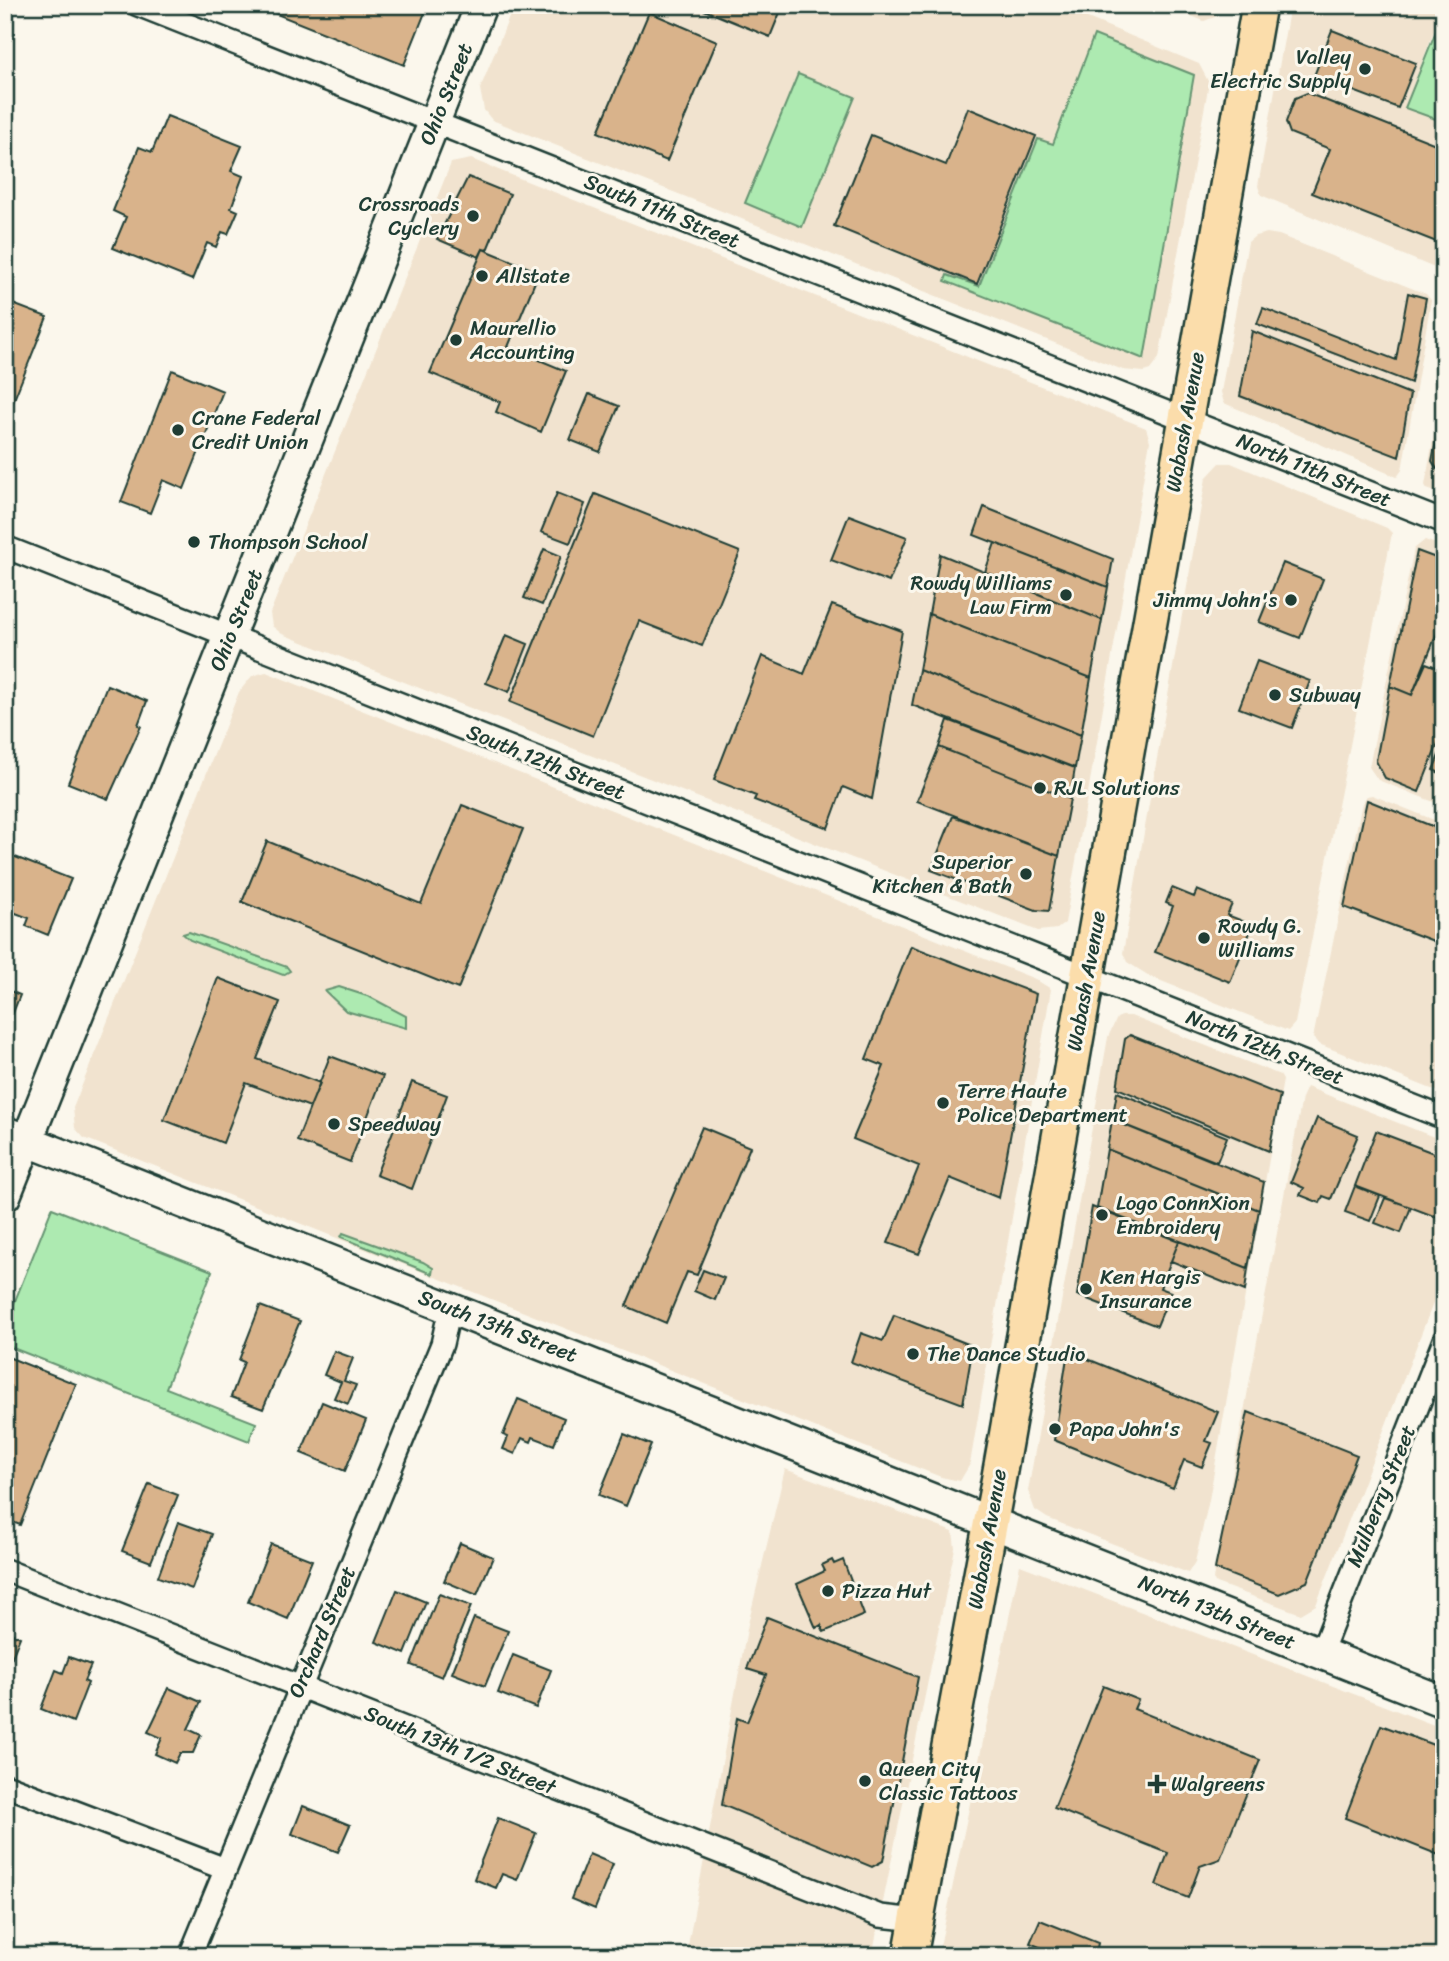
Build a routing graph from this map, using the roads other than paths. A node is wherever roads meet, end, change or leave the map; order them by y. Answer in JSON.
{"nodes":[{"id":1,"x":138,"y":5,"type":"edge"},
{"id":2,"x":481,"y":5,"type":"edge"},
{"id":3,"x":1259,"y":5,"type":"edge"},
{"id":4,"x":435,"y":121,"type":"junction"},
{"id":5,"x":1185,"y":418,"type":"junction"},
{"id":6,"x":1444,"y":522,"type":"edge"},
{"id":7,"x":5,"y":547,"type":"edge"},
{"id":8,"x":229,"y":638,"type":"junction"},
{"id":9,"x":1087,"y":976,"type":"junction"},
{"id":10,"x":1444,"y":1118,"type":"edge"},
{"id":11,"x":16,"y":1137,"type":"edge"},
{"id":12,"x":5,"y":1196,"type":"edge"},
{"id":13,"x":450,"y":1308,"type":"junction"},
{"id":14,"x":1444,"y":1340,"type":"edge"},
{"id":15,"x":990,"y":1521,"type":"junction"},
{"id":16,"x":5,"y":1570,"type":"edge"},
{"id":17,"x":1321,"y":1653,"type":"junction"},
{"id":18,"x":298,"y":1687,"type":"junction"},
{"id":19,"x":1444,"y":1702,"type":"edge"},
{"id":20,"x":5,"y":1786,"type":"edge"},
{"id":21,"x":225,"y":1869,"type":"junction"},
{"id":22,"x":917,"y":1920,"type":"junction"},
{"id":23,"x":190,"y":1956,"type":"edge"},
{"id":24,"x":910,"y":1956,"type":"edge"}],
"edges":[{"from":1,"to":4,"type":"street","name":"South 11th Street"},
{"from":2,"to":4,"type":"main road","name":"Ohio Street"},
{"from":3,"to":5,"type":"main road","name":"Wabash Avenue"},
{"from":4,"to":5,"type":"street","name":"South 11th Street"},
{"from":4,"to":8,"type":"main road","name":"Ohio Street"},
{"from":5,"to":6,"type":"street","name":"North 11th Street"},
{"from":5,"to":9,"type":"main road","name":"Wabash Avenue"},
{"from":7,"to":8,"type":"street","name":"South 12th Street"},
{"from":8,"to":9,"type":"street","name":"South 12th Street"},
{"from":8,"to":11,"type":"main road","name":"Ohio Street"},
{"from":9,"to":10,"type":"street","name":"North 12th Street"},
{"from":9,"to":15,"type":"main road","name":"Wabash Avenue"},
{"from":11,"to":12,"type":"main road","name":"Ohio Street"},
{"from":11,"to":13,"type":"main road","name":"South 13th Street"},
{"from":13,"to":15,"type":"main road","name":"South 13th Street"},
{"from":13,"to":18,"type":"street","name":"Orchard Street"},
{"from":14,"to":17,"type":"street","name":"Mulberry Street"},
{"from":15,"to":17,"type":"main road","name":"North 13th Street"},
{"from":15,"to":22,"type":"main road","name":"Wabash Avenue"},
{"from":16,"to":18,"type":"street","name":"South 13th 1/2 Street"},
{"from":17,"to":19,"type":"main road","name":"North 13th Street"},
{"from":18,"to":21,"type":"street","name":"Orchard Street"},
{"from":18,"to":22,"type":"street","name":"South 13th 1/2 Street"},
{"from":20,"to":21,"type":"street"},
{"from":21,"to":23,"type":"street","name":"Orchard Street"},
{"from":22,"to":24,"type":"main road","name":"Wabash Avenue"}]}
